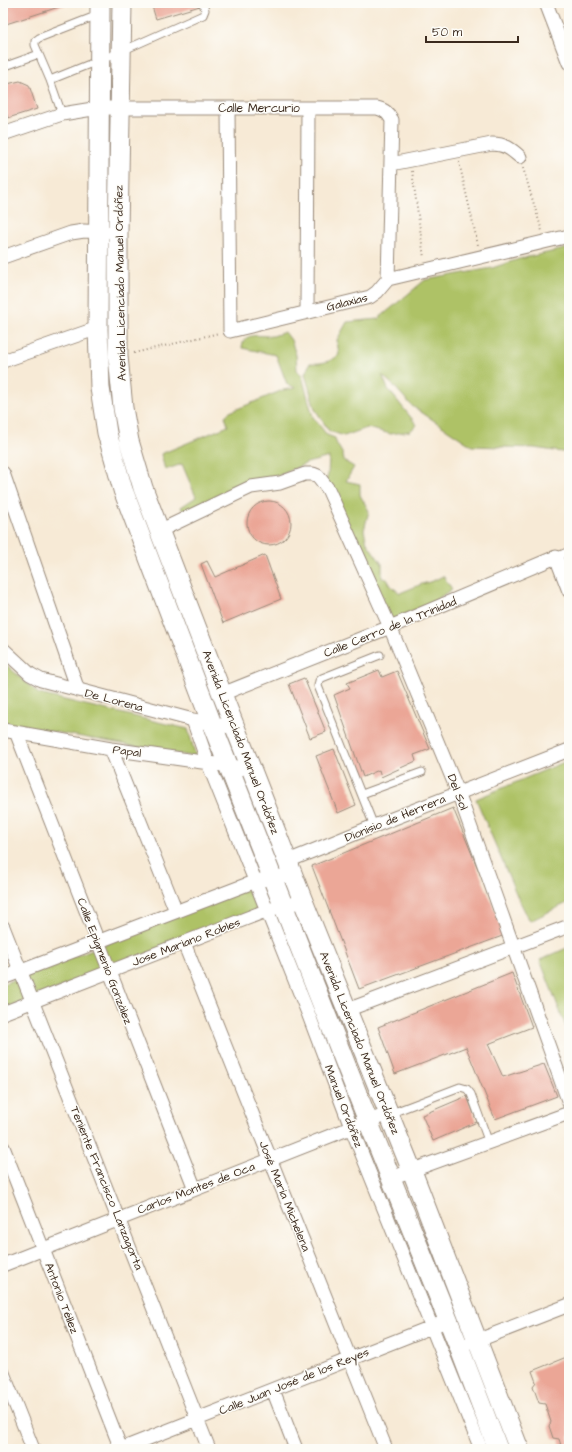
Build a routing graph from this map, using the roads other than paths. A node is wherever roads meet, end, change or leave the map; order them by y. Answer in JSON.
{"nodes":[{"id":1,"x":122,"y":3,"type":"edge"},
{"id":2,"x":203,"y":3,"type":"edge"},
{"id":3,"x":546,"y":3,"type":"edge"},
{"id":4,"x":100,"y":8,"type":"edge"},
{"id":5,"x":122,"y":51,"type":"junction"},
{"id":6,"x":38,"y":54,"type":"junction"},
{"id":7,"x":568,"y":55,"type":"edge"},
{"id":8,"x":99,"y":61,"type":"junction"},
{"id":9,"x":3,"y":67,"type":"edge"},
{"id":10,"x":50,"y":80,"type":"junction"},
{"id":11,"x":99,"y":108,"type":"junction"},
{"id":12,"x":120,"y":108,"type":"junction"},
{"id":13,"x":228,"y":108,"type":"junction"},
{"id":14,"x":308,"y":108,"type":"junction"},
{"id":15,"x":62,"y":114,"type":"junction"},
{"id":16,"x":3,"y":134,"type":"edge"},
{"id":17,"x":520,"y":157,"type":"road end"},
{"id":18,"x":390,"y":164,"type":"junction"},
{"id":19,"x":99,"y":231,"type":"junction"},
{"id":20,"x":118,"y":232,"type":"junction"},
{"id":21,"x":569,"y":236,"type":"edge"},
{"id":22,"x":3,"y":257,"type":"edge"},
{"id":23,"x":388,"y":279,"type":"junction"},
{"id":24,"x":307,"y":312,"type":"junction"},
{"id":25,"x":98,"y":328,"type":"junction"},
{"id":26,"x":3,"y":361,"type":"edge"},
{"id":27,"x":3,"y":473,"type":"edge"},
{"id":28,"x":159,"y":531,"type":"junction"},
{"id":29,"x":569,"y":551,"type":"edge"},
{"id":30,"x":556,"y":557,"type":"junction"},
{"id":31,"x":569,"y":591,"type":"edge"},
{"id":32,"x":390,"y":627,"type":"junction"},
{"id":33,"x":3,"y":649,"type":"edge"},
{"id":34,"x":380,"y":655,"type":"dead end"},
{"id":35,"x":78,"y":690,"type":"junction"},
{"id":36,"x":222,"y":694,"type":"junction"},
{"id":37,"x":193,"y":720,"type":"junction"},
{"id":38,"x":212,"y":724,"type":"junction"},
{"id":39,"x":236,"y":728,"type":"junction"},
{"id":40,"x":3,"y":730,"type":"edge"},
{"id":41,"x":16,"y":732,"type":"junction"},
{"id":42,"x":111,"y":750,"type":"junction"},
{"id":43,"x":569,"y":750,"type":"edge"},
{"id":44,"x":208,"y":763,"type":"junction"},
{"id":45,"x":229,"y":765,"type":"junction"},
{"id":46,"x":251,"y":769,"type":"junction"},
{"id":47,"x":422,"y":772,"type":"dead end"},
{"id":48,"x":458,"y":792,"type":"junction"},
{"id":49,"x":362,"y":794,"type":"junction"},
{"id":50,"x":374,"y":826,"type":"junction"},
{"id":51,"x":290,"y":868,"type":"junction"},
{"id":52,"x":264,"y":880,"type":"junction"},
{"id":53,"x":303,"y":901,"type":"junction"},
{"id":54,"x":276,"y":908,"type":"junction"},
{"id":55,"x":176,"y":911,"type":"junction"},
{"id":56,"x":569,"y":926,"type":"edge"},
{"id":57,"x":3,"y":927,"type":"edge"},
{"id":58,"x":98,"y":942,"type":"junction"},
{"id":59,"x":184,"y":943,"type":"junction"},
{"id":60,"x":514,"y":947,"type":"junction"},
{"id":61,"x":21,"y":971,"type":"junction"},
{"id":62,"x":109,"y":971,"type":"junction"},
{"id":63,"x":3,"y":978,"type":"edge"},
{"id":64,"x":33,"y":1001,"type":"junction"},
{"id":65,"x":347,"y":1010,"type":"junction"},
{"id":66,"x":3,"y":1013,"type":"edge"},
{"id":67,"x":569,"y":1103,"type":"edge"},
{"id":68,"x":569,"y":1113,"type":"edge"},
{"id":69,"x":389,"y":1114,"type":"junction"},
{"id":70,"x":360,"y":1124,"type":"junction"},
{"id":71,"x":488,"y":1143,"type":"junction"},
{"id":72,"x":3,"y":1147,"type":"edge"},
{"id":73,"x":271,"y":1159,"type":"junction"},
{"id":74,"x":412,"y":1171,"type":"junction"},
{"id":75,"x":391,"y":1178,"type":"junction"},
{"id":76,"x":195,"y":1189,"type":"junction"},
{"id":77,"x":119,"y":1218,"type":"junction"},
{"id":78,"x":43,"y":1248,"type":"junction"},
{"id":79,"x":3,"y":1265,"type":"edge"},
{"id":80,"x":569,"y":1305,"type":"edge"},
{"id":81,"x":466,"y":1312,"type":"junction"},
{"id":82,"x":440,"y":1323,"type":"junction"},
{"id":83,"x":477,"y":1341,"type":"junction"},
{"id":84,"x":460,"y":1347,"type":"junction"},
{"id":85,"x":350,"y":1358,"type":"junction"},
{"id":86,"x":3,"y":1373,"type":"edge"},
{"id":87,"x":273,"y":1390,"type":"junction"},
{"id":88,"x":197,"y":1418,"type":"junction"},
{"id":89,"x":33,"y":1449,"type":"edge"},
{"id":90,"x":121,"y":1449,"type":"edge"},
{"id":91,"x":209,"y":1449,"type":"edge"},
{"id":92,"x":296,"y":1449,"type":"edge"},
{"id":93,"x":386,"y":1449,"type":"edge"},
{"id":94,"x":481,"y":1449,"type":"edge"},
{"id":95,"x":498,"y":1449,"type":"edge"},
{"id":96,"x":519,"y":1449,"type":"edge"}],
"edges":[{"from":1,"to":5,"type":"main road","name":"Avenida Licenciado Manuel Ordóñez"},
{"from":2,"to":5,"type":"lane"},
{"from":3,"to":7,"type":"street"},
{"from":4,"to":6,"type":"lane"},
{"from":4,"to":8,"type":"main road","name":"Avenida Licenciado Manuel Ordóñez"},
{"from":5,"to":8,"type":"lane"},
{"from":5,"to":12,"type":"main road","name":"Avenida Licenciado Manuel Ordóñez"},
{"from":6,"to":9,"type":"lane"},
{"from":6,"to":10,"type":"lane"},
{"from":8,"to":10,"type":"lane"},
{"from":8,"to":11,"type":"main road","name":"Avenida Licenciado Manuel Ordóñez"},
{"from":10,"to":15,"type":"lane"},
{"from":11,"to":12,"type":"street","name":"Calle Mercurio"},
{"from":11,"to":15,"type":"street","name":"Calle Mercurio"},
{"from":11,"to":19,"type":"main road","name":"Avenida Licenciado Manuel Ordóñez"},
{"from":12,"to":13,"type":"street","name":"Calle Mercurio"},
{"from":12,"to":20,"type":"main road","name":"Avenida Licenciado Manuel Ordóñez"},
{"from":13,"to":14,"type":"street","name":"Calle Mercurio"},
{"from":13,"to":24,"type":"street","name":"Galaxias"},
{"from":14,"to":18,"type":"street","name":"Calle Mercurio"},
{"from":14,"to":24,"type":"street"},
{"from":15,"to":16,"type":"street","name":"Calle Mercurio"},
{"from":17,"to":18,"type":"street"},
{"from":18,"to":23,"type":"street"},
{"from":19,"to":20,"type":"street"},
{"from":19,"to":22,"type":"street"},
{"from":19,"to":25,"type":"main road","name":"Avenida Licenciado Manuel Ordóñez"},
{"from":20,"to":28,"type":"main road","name":"Avenida Licenciado Manuel Ordóñez"},
{"from":21,"to":23,"type":"street"},
{"from":23,"to":24,"type":"street","name":"Galaxias"},
{"from":25,"to":26,"type":"street"},
{"from":25,"to":38,"type":"main road","name":"Avenida Licenciado Manuel Ordóñez"},
{"from":27,"to":35,"type":"street"},
{"from":28,"to":32,"type":"street","name":"Del Sol"},
{"from":28,"to":36,"type":"main road","name":"Avenida Licenciado Manuel Ordóñez"},
{"from":29,"to":30,"type":"lane"},
{"from":30,"to":31,"type":"street"},
{"from":30,"to":32,"type":"street","name":"Calle Cerro de la Trinidad"},
{"from":32,"to":36,"type":"street","name":"Calle Cerro de la Trinidad"},
{"from":32,"to":48,"type":"street","name":"Del Sol"},
{"from":33,"to":35,"type":"street","name":"De Lorena"},
{"from":34,"to":49,"type":"lane"},
{"from":35,"to":37,"type":"street","name":"De Lorena"},
{"from":36,"to":39,"type":"main road","name":"Avenida Licenciado Manuel Ordóñez"},
{"from":37,"to":38,"type":"street","name":"De Lorena"},
{"from":37,"to":44,"type":"street"},
{"from":38,"to":39,"type":"street","name":"De Lorena"},
{"from":38,"to":45,"type":"main road","name":"Avenida Licenciado Manuel Ordóñez"},
{"from":39,"to":46,"type":"main road","name":"Avenida Licenciado Manuel Ordóñez"},
{"from":40,"to":41,"type":"street","name":"Papal"},
{"from":41,"to":42,"type":"street","name":"Papal"},
{"from":41,"to":58,"type":"street","name":"Calle Epigmenio González"},
{"from":42,"to":44,"type":"street","name":"Papal"},
{"from":42,"to":55,"type":"street"},
{"from":43,"to":48,"type":"street","name":"Dionisio de Herrera"},
{"from":44,"to":45,"type":"street","name":"Papal"},
{"from":44,"to":52,"type":"street"},
{"from":45,"to":46,"type":"street","name":"Papal"},
{"from":45,"to":52,"type":"main road","name":"Avenida Licenciado Manuel Ordóñez"},
{"from":46,"to":51,"type":"main road","name":"Avenida Licenciado Manuel Ordóñez"},
{"from":47,"to":49,"type":"lane"},
{"from":48,"to":50,"type":"street","name":"Dionisio de Herrera"},
{"from":48,"to":60,"type":"street","name":"Del Sol"},
{"from":49,"to":50,"type":"lane"},
{"from":50,"to":51,"type":"street","name":"Dionisio de Herrera"},
{"from":51,"to":52,"type":"street"},
{"from":51,"to":53,"type":"main road","name":"Avenida Licenciado Manuel Ordóñez"},
{"from":52,"to":54,"type":"main road","name":"Avenida Licenciado Manuel Ordóñez"},
{"from":52,"to":55,"type":"street"},
{"from":53,"to":54,"type":"street","name":"Jose Mariano Robles"},
{"from":53,"to":65,"type":"main road","name":"Avenida Licenciado Manuel Ordóñez"},
{"from":54,"to":59,"type":"street","name":"Jose Mariano Robles"},
{"from":54,"to":70,"type":"main road","name":"Avenida Licenciado Manuel Ordóñez"},
{"from":55,"to":58,"type":"street"},
{"from":56,"to":60,"type":"street"},
{"from":57,"to":61,"type":"street","name":"Teniente Francisco Lanzagorta"},
{"from":58,"to":61,"type":"street"},
{"from":58,"to":62,"type":"street","name":"Calle Epigmenio González"},
{"from":59,"to":62,"type":"street","name":"Jose Mariano Robles"},
{"from":59,"to":73,"type":"street","name":"José María Michelena"},
{"from":60,"to":65,"type":"street"},
{"from":60,"to":67,"type":"street","name":"Del Sol"},
{"from":61,"to":63,"type":"street"},
{"from":61,"to":64,"type":"street","name":"Teniente Francisco Lanzagorta"},
{"from":62,"to":64,"type":"street","name":"Jose Mariano Robles"},
{"from":62,"to":76,"type":"street","name":"Calle Epigmenio González"},
{"from":64,"to":66,"type":"street","name":"Jose Mariano Robles"},
{"from":64,"to":77,"type":"street","name":"Teniente Francisco Lanzagorta"},
{"from":65,"to":69,"type":"main road","name":"Avenida Licenciado Manuel Ordóñez"},
{"from":68,"to":71,"type":"street"},
{"from":69,"to":70,"type":"street","name":"Carlos Montes de Oca"},
{"from":69,"to":71,"type":"lane"},
{"from":69,"to":74,"type":"main road","name":"Avenida Licenciado Manuel Ordóñez"},
{"from":70,"to":73,"type":"street","name":"Carlos Montes de Oca"},
{"from":70,"to":75,"type":"main road","name":"Avenida Licenciado Manuel Ordóñez"},
{"from":70,"to":82,"type":"street","name":"Manuel Ordóñez"},
{"from":71,"to":74,"type":"street"},
{"from":72,"to":78,"type":"street","name":"Antonio Téllez"},
{"from":73,"to":76,"type":"street","name":"Carlos Montes de Oca"},
{"from":73,"to":85,"type":"street","name":"José María Michelena"},
{"from":74,"to":75,"type":"street"},
{"from":74,"to":81,"type":"main road","name":"Avenida Licenciado Manuel Ordóñez"},
{"from":75,"to":82,"type":"main road","name":"Avenida Licenciado Manuel Ordóñez"},
{"from":76,"to":77,"type":"street","name":"Carlos Montes de Oca"},
{"from":77,"to":78,"type":"street","name":"Carlos Montes de Oca"},
{"from":77,"to":88,"type":"street","name":"Teniente Francisco Lanzagorta"},
{"from":78,"to":79,"type":"street","name":"Carlos Montes de Oca"},
{"from":78,"to":90,"type":"street","name":"Antonio Téllez"},
{"from":80,"to":83,"type":"street"},
{"from":81,"to":82,"type":"street","name":"Calle Juan José de los Reyes"},
{"from":81,"to":83,"type":"main road","name":"Avenida Licenciado Manuel Ordóñez"},
{"from":82,"to":84,"type":"main road","name":"Avenida Licenciado Manuel Ordóñez"},
{"from":82,"to":85,"type":"street","name":"Calle Juan José de los Reyes"},
{"from":82,"to":94,"type":"street","name":"Manuel Ordóñez"},
{"from":83,"to":84,"type":"street"},
{"from":83,"to":96,"type":"main road","name":"Avenida Licenciado Manuel Ordóñez"},
{"from":84,"to":95,"type":"main road","name":"Avenida Licenciado Manuel Ordóñez"},
{"from":85,"to":87,"type":"street","name":"Calle Juan José de los Reyes"},
{"from":85,"to":93,"type":"street","name":"José María Michelena"},
{"from":86,"to":89,"type":"street"},
{"from":87,"to":88,"type":"street","name":"Calle Juan José de los Reyes"},
{"from":87,"to":92,"type":"street"},
{"from":88,"to":90,"type":"street","name":"Calle Juan José de los Reyes"},
{"from":88,"to":91,"type":"street","name":"Teniente Francisco Lanzagorta"}]}
